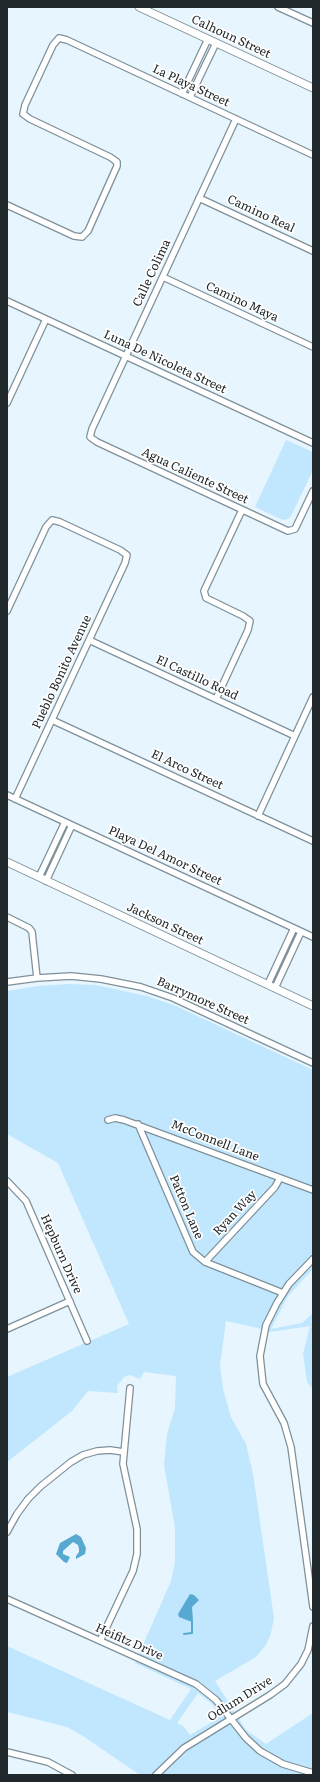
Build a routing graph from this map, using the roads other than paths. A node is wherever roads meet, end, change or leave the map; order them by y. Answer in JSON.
{"nodes":[{"id":1,"x":139,"y":7,"type":"edge"},
{"id":2,"x":280,"y":7,"type":"edge"},
{"id":3,"x":313,"y":23,"type":"edge"},
{"id":4,"x":208,"y":39,"type":"junction"},
{"id":5,"x":216,"y":43,"type":"junction"},
{"id":6,"x":313,"y":88,"type":"edge"},
{"id":7,"x":182,"y":94,"type":"junction"},
{"id":8,"x":190,"y":97,"type":"junction"},
{"id":9,"x":236,"y":119,"type":"junction"},
{"id":10,"x":313,"y":155,"type":"edge"},
{"id":11,"x":200,"y":198,"type":"junction"},
{"id":12,"x":7,"y":204,"type":"edge"},
{"id":13,"x":313,"y":251,"type":"edge"},
{"id":14,"x":163,"y":277,"type":"junction"},
{"id":15,"x":7,"y":301,"type":"edge"},
{"id":16,"x":46,"y":319,"type":"junction"},
{"id":17,"x":313,"y":347,"type":"edge"},
{"id":18,"x":126,"y":356,"type":"junction"},
{"id":19,"x":7,"y":403,"type":"edge"},
{"id":20,"x":90,"y":437,"type":"joint"},
{"id":21,"x":313,"y":443,"type":"edge"},
{"id":22,"x":313,"y":490,"type":"edge"},
{"id":23,"x":242,"y":510,"type":"junction"},
{"id":24,"x":7,"y":611,"type":"edge"},
{"id":25,"x":89,"y":640,"type":"junction"},
{"id":26,"x":313,"y":697,"type":"edge"},
{"id":27,"x":216,"y":699,"type":"junction"},
{"id":28,"x":52,"y":720,"type":"junction"},
{"id":29,"x":295,"y":736,"type":"junction"},
{"id":30,"x":7,"y":795,"type":"edge"},
{"id":31,"x":15,"y":799,"type":"junction"},
{"id":32,"x":258,"y":816,"type":"junction"},
{"id":33,"x":65,"y":822,"type":"junction"},
{"id":34,"x":72,"y":825,"type":"junction"},
{"id":35,"x":313,"y":841,"type":"edge"},
{"id":36,"x":7,"y":862,"type":"edge"},
{"id":37,"x":39,"y":877,"type":"junction"},
{"id":38,"x":46,"y":880,"type":"junction"},
{"id":39,"x":7,"y":917,"type":"edge"},
{"id":40,"x":294,"y":928,"type":"junction"},
{"id":41,"x":301,"y":932,"type":"junction"},
{"id":42,"x":313,"y":937,"type":"edge"},
{"id":43,"x":37,"y":978,"type":"junction"},
{"id":44,"x":7,"y":982,"type":"edge"},
{"id":45,"x":268,"y":984,"type":"junction"},
{"id":46,"x":275,"y":988,"type":"junction"},
{"id":47,"x":313,"y":1006,"type":"edge"},
{"id":48,"x":313,"y":1063,"type":"edge"},
{"id":49,"x":108,"y":1120,"type":"dead end"},
{"id":50,"x":138,"y":1124,"type":"junction"},
{"id":51,"x":280,"y":1178,"type":"junction"},
{"id":52,"x":7,"y":1181,"type":"edge"},
{"id":53,"x":313,"y":1190,"type":"edge"},
{"id":54,"x":313,"y":1258,"type":"edge"},
{"id":55,"x":206,"y":1262,"type":"junction"},
{"id":56,"x":283,"y":1293,"type":"junction"},
{"id":57,"x":70,"y":1302,"type":"junction"},
{"id":58,"x":7,"y":1329,"type":"edge"},
{"id":59,"x":87,"y":1341,"type":"dead end"},
{"id":60,"x":130,"y":1388,"type":"dead end"},
{"id":61,"x":124,"y":1452,"type":"junction"},
{"id":62,"x":7,"y":1532,"type":"edge"},
{"id":63,"x":7,"y":1599,"type":"edge"},
{"id":64,"x":313,"y":1607,"type":"edge"},
{"id":65,"x":313,"y":1626,"type":"edge"},
{"id":66,"x":100,"y":1641,"type":"junction"},
{"id":67,"x":231,"y":1718,"type":"junction"},
{"id":68,"x":7,"y":1752,"type":"edge"},
{"id":69,"x":313,"y":1773,"type":"edge"},
{"id":70,"x":72,"y":1775,"type":"edge"},
{"id":71,"x":156,"y":1775,"type":"edge"}],
"edges":[{"from":1,"to":4,"type":"main road","name":"Calhoun Street"},
{"from":2,"to":3,"type":"street"},
{"from":4,"to":5,"type":"main road","name":"Calhoun Street"},
{"from":4,"to":7,"type":"street"},
{"from":5,"to":6,"type":"main road","name":"Calhoun Street"},
{"from":5,"to":8,"type":"street"},
{"from":7,"to":8,"type":"street","name":"La Playa Street"},
{"from":7,"to":12,"type":"street","name":"La Playa Street"},
{"from":8,"to":9,"type":"street","name":"La Playa Street"},
{"from":9,"to":10,"type":"street","name":"La Playa Street"},
{"from":9,"to":11,"type":"street","name":"Calle Colima"},
{"from":11,"to":13,"type":"street","name":"Camino Real"},
{"from":11,"to":14,"type":"street","name":"Calle Colima"},
{"from":14,"to":17,"type":"street","name":"Camino Maya"},
{"from":14,"to":18,"type":"street","name":"Calle Colima"},
{"from":15,"to":16,"type":"street","name":"Luna De Nicoleta Street"},
{"from":16,"to":18,"type":"street","name":"Luna De Nicoleta Street"},
{"from":16,"to":19,"type":"street"},
{"from":18,"to":20,"type":"street","name":"Calle Colima"},
{"from":18,"to":21,"type":"street","name":"Luna De Nicoleta Street"},
{"from":20,"to":23,"type":"street","name":"Agua Caliente Street"},
{"from":22,"to":23,"type":"street","name":"Agua Caliente Street"},
{"from":23,"to":27,"type":"street"},
{"from":24,"to":25,"type":"street","name":"Pueblo Bonito Avenue"},
{"from":25,"to":27,"type":"street","name":"El Castillo Road"},
{"from":25,"to":28,"type":"street","name":"Pueblo Bonito Avenue"},
{"from":26,"to":29,"type":"street"},
{"from":27,"to":29,"type":"street","name":"El Castillo Road"},
{"from":28,"to":31,"type":"street","name":"Pueblo Bonito Avenue"},
{"from":28,"to":32,"type":"street","name":"El Arco Street"},
{"from":29,"to":32,"type":"street"},
{"from":30,"to":31,"type":"street","name":"Playa Del Amor Street"},
{"from":31,"to":33,"type":"street","name":"Playa Del Amor Street"},
{"from":32,"to":35,"type":"street","name":"El Arco Street"},
{"from":33,"to":34,"type":"street","name":"Playa Del Amor Street"},
{"from":33,"to":37,"type":"street"},
{"from":34,"to":38,"type":"street"},
{"from":34,"to":40,"type":"street","name":"Playa Del Amor Street"},
{"from":36,"to":37,"type":"main road","name":"Jackson Street"},
{"from":37,"to":38,"type":"main road","name":"Jackson Street"},
{"from":38,"to":45,"type":"main road","name":"Jackson Street"},
{"from":39,"to":43,"type":"street"},
{"from":40,"to":41,"type":"street","name":"Playa Del Amor Street"},
{"from":40,"to":45,"type":"street"},
{"from":41,"to":42,"type":"street","name":"Playa Del Amor Street"},
{"from":41,"to":46,"type":"street"},
{"from":43,"to":44,"type":"street","name":"Barrymore Street"},
{"from":43,"to":48,"type":"street","name":"Barrymore Street"},
{"from":45,"to":46,"type":"main road","name":"Jackson Street"},
{"from":46,"to":47,"type":"main road","name":"Jackson Street"},
{"from":49,"to":50,"type":"street","name":"McConnell Lane"},
{"from":50,"to":51,"type":"street","name":"McConnell Lane"},
{"from":50,"to":55,"type":"street","name":"Patton Lane"},
{"from":51,"to":53,"type":"street","name":"McConnell Lane"},
{"from":51,"to":55,"type":"street","name":"Ryan Way"},
{"from":52,"to":57,"type":"street","name":"Hepburn Drive"},
{"from":54,"to":56,"type":"street"},
{"from":55,"to":56,"type":"street","name":"Patton Lane"},
{"from":56,"to":64,"type":"street"},
{"from":57,"to":58,"type":"street"},
{"from":57,"to":59,"type":"street","name":"Hepburn Drive"},
{"from":60,"to":61,"type":"street"},
{"from":61,"to":62,"type":"street"},
{"from":61,"to":66,"type":"street"},
{"from":63,"to":66,"type":"street","name":"Heifitz Drive"},
{"from":65,"to":67,"type":"street","name":"Odlum Drive"},
{"from":66,"to":67,"type":"street","name":"Heifitz Drive"},
{"from":67,"to":69,"type":"street","name":"Heifitz Drive"},
{"from":67,"to":71,"type":"street","name":"Odlum Drive"},
{"from":68,"to":70,"type":"street"}]}
